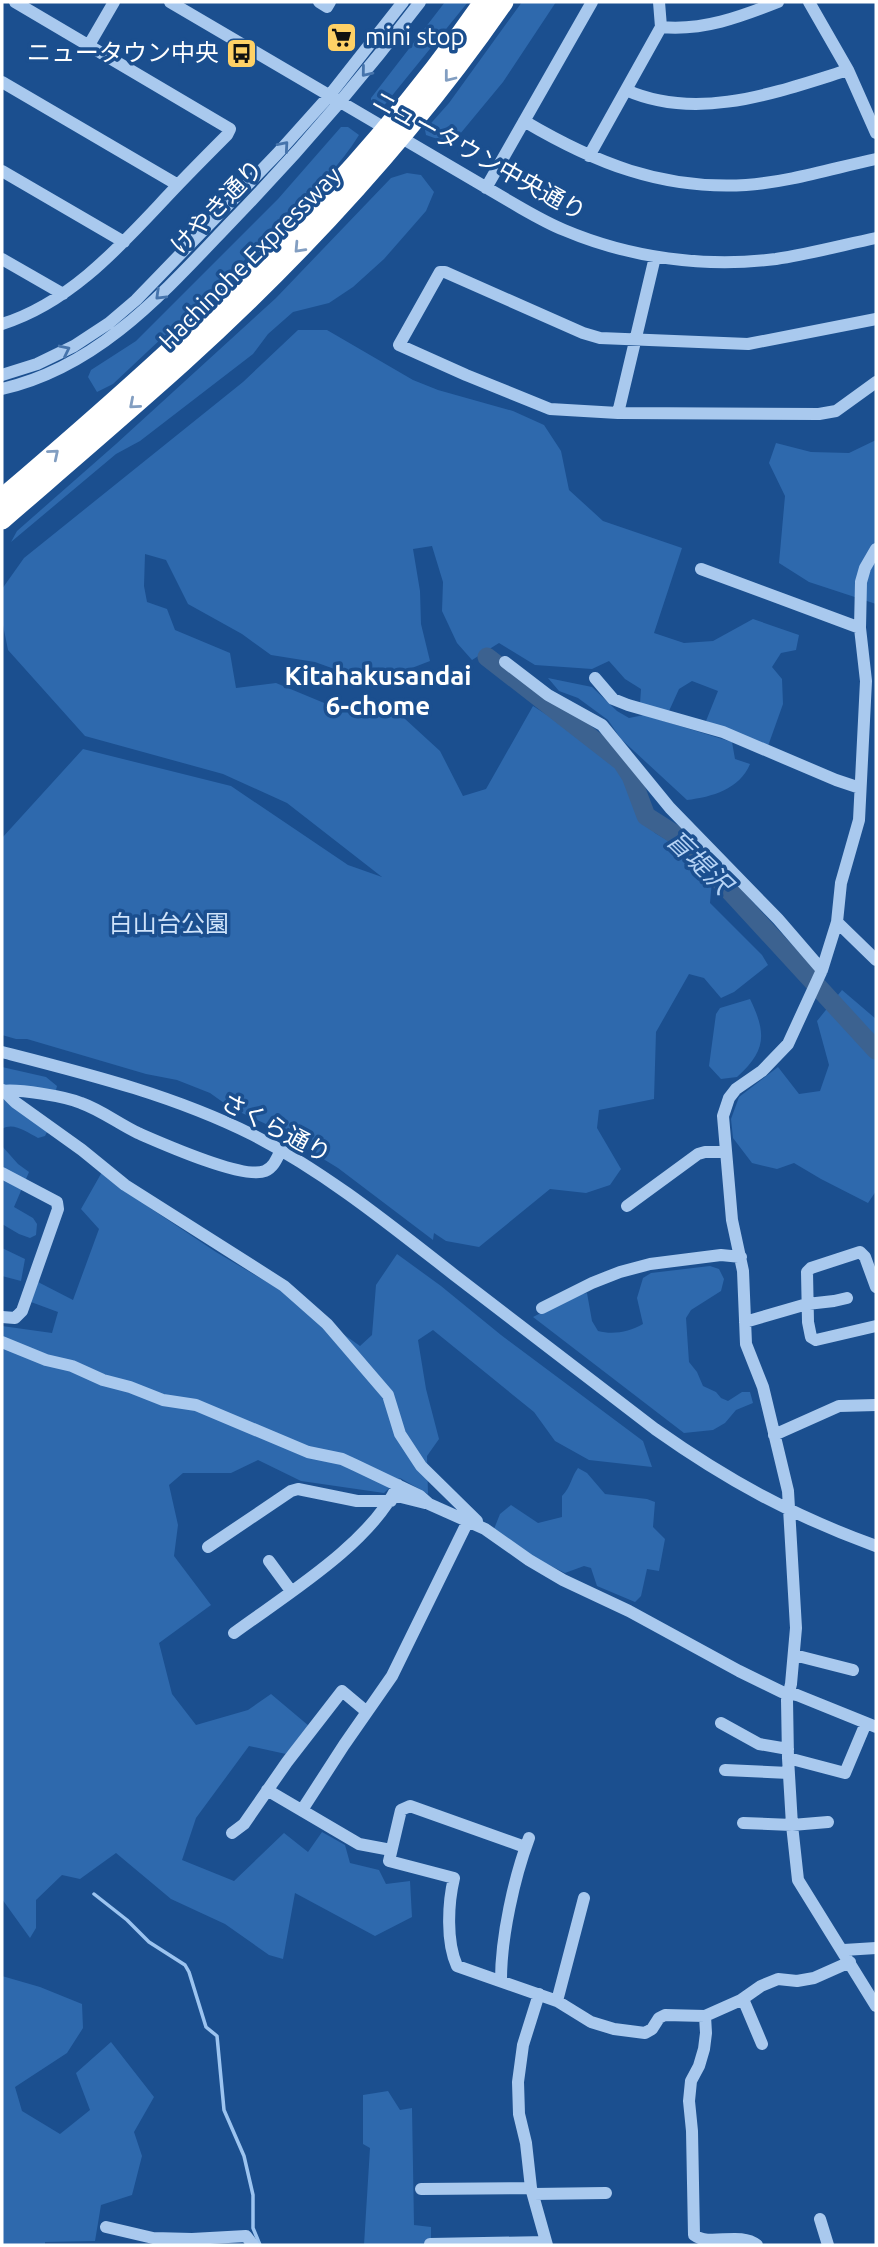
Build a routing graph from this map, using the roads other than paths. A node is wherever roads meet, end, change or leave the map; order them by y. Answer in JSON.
{"nodes":[{"id":1,"x":15,"y":2,"type":"edge"},
{"id":2,"x":114,"y":2,"type":"edge"},
{"id":3,"x":170,"y":2,"type":"edge"},
{"id":4,"x":319,"y":2,"type":"edge"},
{"id":5,"x":330,"y":2,"type":"edge"},
{"id":6,"x":403,"y":2,"type":"edge"},
{"id":7,"x":420,"y":2,"type":"edge"},
{"id":8,"x":483,"y":2,"type":"edge"},
{"id":9,"x":504,"y":2,"type":"edge"},
{"id":10,"x":592,"y":2,"type":"edge"},
{"id":11,"x":659,"y":2,"type":"edge"},
{"id":12,"x":778,"y":2,"type":"edge"},
{"id":13,"x":809,"y":2,"type":"edge"},
{"id":14,"x":661,"y":27,"type":"junction"},
{"id":15,"x":89,"y":45,"type":"junction"},
{"id":16,"x":848,"y":70,"type":"junction"},
{"id":17,"x":2,"y":82,"type":"edge"},
{"id":18,"x":626,"y":90,"type":"junction"},
{"id":19,"x":329,"y":96,"type":"junction"},
{"id":20,"x":341,"y":103,"type":"junction"},
{"id":21,"x":524,"y":121,"type":"junction"},
{"id":22,"x":876,"y":133,"type":"edge"},
{"id":23,"x":589,"y":156,"type":"junction"},
{"id":24,"x":876,"y":159,"type":"edge"},
{"id":25,"x":2,"y":171,"type":"edge"},
{"id":26,"x":178,"y":186,"type":"junction"},
{"id":27,"x":486,"y":188,"type":"junction"},
{"id":28,"x":876,"y":238,"type":"edge"},
{"id":29,"x":124,"y":242,"type":"junction"},
{"id":30,"x":655,"y":257,"type":"junction"},
{"id":31,"x":2,"y":259,"type":"edge"},
{"id":32,"x":63,"y":294,"type":"junction"},
{"id":33,"x":876,"y":319,"type":"edge"},
{"id":34,"x":2,"y":324,"type":"edge"},
{"id":35,"x":635,"y":340,"type":"junction"},
{"id":36,"x":2,"y":375,"type":"edge"},
{"id":37,"x":876,"y":382,"type":"edge"},
{"id":38,"x":2,"y":389,"type":"edge"},
{"id":39,"x":618,"y":413,"type":"junction"},
{"id":40,"x":2,"y":498,"type":"edge"},
{"id":41,"x":2,"y":520,"type":"edge"},
{"id":42,"x":876,"y":550,"type":"edge"},
{"id":43,"x":701,"y":569,"type":"dead end"},
{"id":44,"x":860,"y":628,"type":"junction"},
{"id":45,"x":505,"y":662,"type":"dead end"},
{"id":46,"x":595,"y":678,"type":"dead end"},
{"id":47,"x":860,"y":788,"type":"junction"},
{"id":48,"x":837,"y":922,"type":"junction"},
{"id":49,"x":876,"y":960,"type":"edge"},
{"id":50,"x":822,"y":970,"type":"junction"},
{"id":51,"x":2,"y":1052,"type":"edge"},
{"id":52,"x":3,"y":1091,"type":"edge"},
{"id":53,"x":281,"y":1150,"type":"junction"},
{"id":54,"x":725,"y":1152,"type":"junction"},
{"id":55,"x":2,"y":1173,"type":"edge"},
{"id":56,"x":627,"y":1206,"type":"dead end"},
{"id":57,"x":741,"y":1257,"type":"junction"},
{"id":58,"x":876,"y":1287,"type":"edge"},
{"id":59,"x":847,"y":1298,"type":"dead end"},
{"id":60,"x":807,"y":1304,"type":"junction"},
{"id":61,"x":542,"y":1308,"type":"dead end"},
{"id":62,"x":2,"y":1317,"type":"edge"},
{"id":63,"x":745,"y":1322,"type":"junction"},
{"id":64,"x":876,"y":1326,"type":"edge"},
{"id":65,"x":2,"y":1342,"type":"edge"},
{"id":66,"x":875,"y":1405,"type":"edge"},
{"id":67,"x":876,"y":1421,"type":"edge"},
{"id":68,"x":774,"y":1435,"type":"junction"},
{"id":69,"x":394,"y":1494,"type":"junction"},
{"id":70,"x":468,"y":1521,"type":"junction"},
{"id":71,"x":485,"y":1529,"type":"junction"},
{"id":72,"x":876,"y":1546,"type":"edge"},
{"id":73,"x":208,"y":1547,"type":"dead end"},
{"id":74,"x":269,"y":1561,"type":"dead end"},
{"id":75,"x":291,"y":1591,"type":"junction"},
{"id":76,"x":234,"y":1633,"type":"dead end"},
{"id":77,"x":794,"y":1655,"type":"junction"},
{"id":78,"x":853,"y":1670,"type":"dead end"},
{"id":79,"x":789,"y":1693,"type":"junction"},
{"id":80,"x":367,"y":1712,"type":"junction"},
{"id":81,"x":721,"y":1723,"type":"dead end"},
{"id":82,"x":871,"y":1725,"type":"edge"},
{"id":83,"x":788,"y":1754,"type":"junction"},
{"id":84,"x":725,"y":1770,"type":"dead end"},
{"id":85,"x":789,"y":1773,"type":"junction"},
{"id":86,"x":267,"y":1790,"type":"junction"},
{"id":87,"x":302,"y":1810,"type":"junction"},
{"id":88,"x":828,"y":1822,"type":"dead end"},
{"id":89,"x":743,"y":1823,"type":"dead end"},
{"id":90,"x":792,"y":1825,"type":"junction"},
{"id":91,"x":232,"y":1833,"type":"dead end"},
{"id":92,"x":391,"y":1850,"type":"junction"},
{"id":93,"x":584,"y":1898,"type":"dead end"},
{"id":94,"x":876,"y":1948,"type":"edge"},
{"id":95,"x":847,"y":1956,"type":"junction"},
{"id":96,"x":501,"y":1980,"type":"junction"},
{"id":97,"x":538,"y":1994,"type":"junction"},
{"id":98,"x":743,"y":1999,"type":"junction"},
{"id":99,"x":557,"y":2000,"type":"junction"},
{"id":100,"x":876,"y":2006,"type":"edge"},
{"id":101,"x":705,"y":2016,"type":"junction"},
{"id":102,"x":762,"y":2044,"type":"dead end"},
{"id":103,"x":421,"y":2189,"type":"dead end"},
{"id":104,"x":532,"y":2191,"type":"junction"},
{"id":105,"x":606,"y":2193,"type":"dead end"},
{"id":106,"x":820,"y":2219,"type":"dead end"},
{"id":107,"x":106,"y":2227,"type":"dead end"},
{"id":108,"x":430,"y":2244,"type":"edge"},
{"id":109,"x":547,"y":2244,"type":"edge"},
{"id":110,"x":253,"y":2245,"type":"edge"},
{"id":111,"x":757,"y":2245,"type":"edge"},
{"id":112,"x":828,"y":2245,"type":"edge"}],
"edges":[{"from":1,"to":15,"type":"street"},
{"from":2,"to":15,"type":"street"},
{"from":3,"to":19,"type":"street","name":"ニュータウン中央通り"},
{"from":4,"to":5,"type":"street"},
{"from":6,"to":19,"type":"street","name":"けやき通り"},
{"from":7,"to":20,"type":"street","name":"けやき通り","one_way":true},
{"from":40,"to":8,"type":"highway","name":"Hachinohe Expressway","one_way":true},
{"from":9,"to":41,"type":"highway","name":"Hachinohe Expressway","one_way":true},
{"from":10,"to":21,"type":"street"},
{"from":11,"to":14,"type":"street"},
{"from":12,"to":14,"type":"street"},
{"from":13,"to":16,"type":"street"},
{"from":14,"to":18,"type":"street"},
{"from":15,"to":26,"type":"street"},
{"from":16,"to":18,"type":"street"},
{"from":16,"to":22,"type":"street"},
{"from":17,"to":26,"type":"street"},
{"from":18,"to":23,"type":"street"},
{"from":19,"to":20,"type":"street","name":"ニュータウン中央通り"},
{"from":36,"to":19,"type":"street","name":"けやき通り","one_way":true},
{"from":20,"to":27,"type":"street","name":"ニュータウン中央通り"},
{"from":20,"to":38,"type":"street","name":"けやき通り","one_way":true},
{"from":21,"to":23,"type":"street"},
{"from":21,"to":27,"type":"street"},
{"from":23,"to":24,"type":"street"},
{"from":25,"to":29,"type":"street"},
{"from":26,"to":29,"type":"street"},
{"from":27,"to":30,"type":"street","name":"ニュータウン中央通り"},
{"from":28,"to":30,"type":"street","name":"ニュータウン中央通り"},
{"from":29,"to":32,"type":"street"},
{"from":30,"to":35,"type":"street"},
{"from":31,"to":32,"type":"street"},
{"from":32,"to":34,"type":"street"},
{"from":33,"to":35,"type":"street"},
{"from":35,"to":39,"type":"street"},
{"from":35,"to":39,"type":"street"},
{"from":37,"to":39,"type":"street"},
{"from":42,"to":44,"type":"street"},
{"from":43,"to":44,"type":"street"},
{"from":44,"to":47,"type":"street"},
{"from":45,"to":50,"type":"street"},
{"from":46,"to":47,"type":"street"},
{"from":47,"to":48,"type":"street"},
{"from":48,"to":49,"type":"street"},
{"from":48,"to":50,"type":"street"},
{"from":50,"to":54,"type":"street"},
{"from":51,"to":53,"type":"street","name":"さくら通り"},
{"from":52,"to":53,"type":"street"},
{"from":52,"to":71,"type":"street"},
{"from":53,"to":72,"type":"street","name":"さくら通り"},
{"from":54,"to":56,"type":"street"},
{"from":54,"to":57,"type":"street"},
{"from":55,"to":62,"type":"street"},
{"from":57,"to":61,"type":"street"},
{"from":57,"to":63,"type":"street"},
{"from":58,"to":60,"type":"street"},
{"from":59,"to":60,"type":"street"},
{"from":60,"to":63,"type":"street"},
{"from":60,"to":64,"type":"street"},
{"from":63,"to":68,"type":"street"},
{"from":65,"to":69,"type":"street"},
{"from":66,"to":67,"type":"street"},
{"from":66,"to":68,"type":"street"},
{"from":68,"to":77,"type":"street"},
{"from":69,"to":70,"type":"street"},
{"from":69,"to":73,"type":"street"},
{"from":69,"to":75,"type":"street"},
{"from":70,"to":71,"type":"street"},
{"from":70,"to":80,"type":"street"},
{"from":71,"to":79,"type":"street"},
{"from":74,"to":75,"type":"street"},
{"from":75,"to":76,"type":"street"},
{"from":77,"to":78,"type":"street"},
{"from":77,"to":79,"type":"street"},
{"from":79,"to":82,"type":"street"},
{"from":79,"to":83,"type":"street"},
{"from":80,"to":86,"type":"street"},
{"from":80,"to":87,"type":"street"},
{"from":81,"to":83,"type":"street"},
{"from":82,"to":83,"type":"street"},
{"from":83,"to":85,"type":"street"},
{"from":84,"to":85,"type":"street"},
{"from":85,"to":90,"type":"street"},
{"from":86,"to":87,"type":"street"},
{"from":86,"to":91,"type":"street"},
{"from":87,"to":92,"type":"street"},
{"from":88,"to":90,"type":"street"},
{"from":89,"to":90,"type":"street"},
{"from":90,"to":95,"type":"street"},
{"from":92,"to":96,"type":"street"},
{"from":92,"to":96,"type":"street"},
{"from":93,"to":99,"type":"street"},
{"from":94,"to":95,"type":"street"},
{"from":95,"to":98,"type":"street"},
{"from":95,"to":100,"type":"street"},
{"from":96,"to":97,"type":"street"},
{"from":97,"to":99,"type":"street"},
{"from":97,"to":104,"type":"street"},
{"from":98,"to":101,"type":"street"},
{"from":98,"to":102,"type":"street"},
{"from":99,"to":101,"type":"street"},
{"from":101,"to":111,"type":"street"},
{"from":103,"to":104,"type":"street"},
{"from":104,"to":105,"type":"street"},
{"from":104,"to":109,"type":"street"},
{"from":106,"to":112,"type":"street"},
{"from":107,"to":110,"type":"street"},
{"from":108,"to":109,"type":"street"}]}
